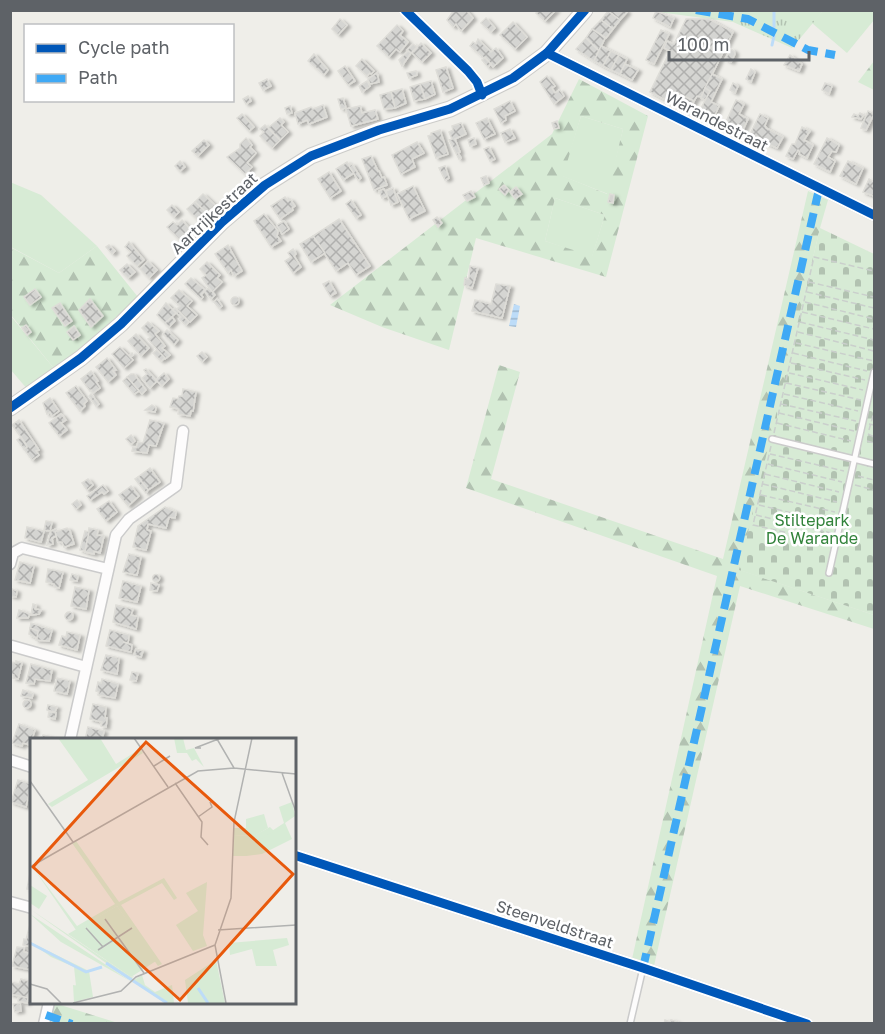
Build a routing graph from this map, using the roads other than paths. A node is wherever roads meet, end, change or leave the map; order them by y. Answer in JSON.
{"nodes":[{"id":1,"x":405,"y":10,"type":"edge"},
{"id":2,"x":585,"y":10,"type":"edge"},
{"id":3,"x":547,"y":53,"type":"junction"},
{"id":4,"x":482,"y":95,"type":"junction"},
{"id":5,"x":874,"y":215,"type":"edge"},
{"id":6,"x":874,"y":372,"type":"edge"},
{"id":7,"x":10,"y":408,"type":"edge"},
{"id":8,"x":183,"y":431,"type":"dead end"},
{"id":9,"x":772,"y":439,"type":"road end"},
{"id":10,"x":855,"y":460,"type":"junction"},
{"id":11,"x":874,"y":464,"type":"edge"},
{"id":12,"x":10,"y":564,"type":"edge"},
{"id":13,"x":108,"y":569,"type":"junction"},
{"id":14,"x":829,"y":573,"type":"dead end"},
{"id":15,"x":12,"y":646,"type":"edge"},
{"id":16,"x":86,"y":667,"type":"junction"},
{"id":17,"x":70,"y":738,"type":"edge"},
{"id":18,"x":10,"y":760,"type":"edge"},
{"id":19,"x":30,"y":766,"type":"edge"},
{"id":20,"x":296,"y":856,"type":"edge"},
{"id":21,"x":10,"y":903,"type":"edge"},
{"id":22,"x":30,"y":908,"type":"edge"},
{"id":23,"x":643,"y":968,"type":"junction"},
{"id":24,"x":49,"y":1004,"type":"edge"},
{"id":25,"x":44,"y":1023,"type":"edge"},
{"id":26,"x":630,"y":1023,"type":"edge"},
{"id":27,"x":807,"y":1023,"type":"edge"}],
"edges":[{"from":1,"to":4,"type":"street"},
{"from":2,"to":3,"type":"street","name":"Aartrijkestraat"},
{"from":3,"to":4,"type":"street","name":"Aartrijkestraat"},
{"from":3,"to":5,"type":"street","name":"Warandestraat"},
{"from":4,"to":7,"type":"street","name":"Aartrijkestraat"},
{"from":6,"to":10,"type":"lane"},
{"from":8,"to":13,"type":"street"},
{"from":9,"to":10,"type":"lane"},
{"from":10,"to":11,"type":"lane"},
{"from":10,"to":14,"type":"lane"},
{"from":12,"to":13,"type":"street"},
{"from":13,"to":16,"type":"street"},
{"from":15,"to":16,"type":"street"},
{"from":16,"to":17,"type":"street"},
{"from":18,"to":19,"type":"street"},
{"from":20,"to":23,"type":"street","name":"Steenveldstraat"},
{"from":21,"to":22,"type":"street"},
{"from":23,"to":26,"type":"lane"},
{"from":23,"to":27,"type":"street","name":"Steenveldstraat"},
{"from":24,"to":25,"type":"street"}]}
